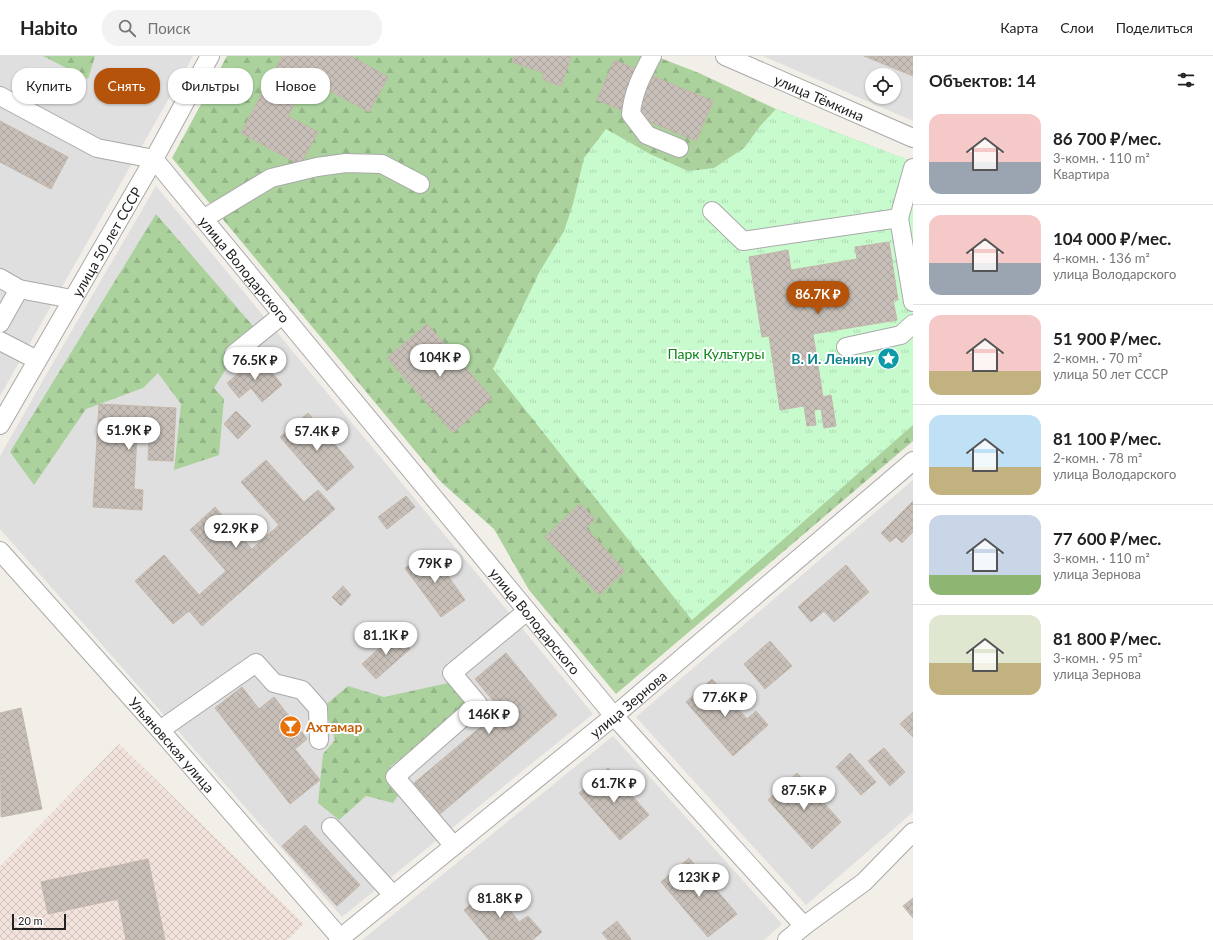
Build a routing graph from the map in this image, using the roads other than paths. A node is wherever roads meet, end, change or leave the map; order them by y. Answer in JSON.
{"nodes":[{"id":1,"x":210,"y":56,"type":"edge"},
{"id":2,"x":652,"y":56,"type":"edge"},
{"id":3,"x":726,"y":56,"type":"edge"},
{"id":4,"x":0,"y":96,"type":"edge"},
{"id":5,"x":913,"y":138,"type":"edge"},
{"id":6,"x":679,"y":148,"type":"dead end"},
{"id":7,"x":154,"y":159,"type":"junction"},
{"id":8,"x":913,"y":168,"type":"edge"},
{"id":9,"x":420,"y":184,"type":"dead end"},
{"id":10,"x":712,"y":211,"type":"dead end"},
{"id":11,"x":899,"y":218,"type":"junction"},
{"id":12,"x":203,"y":219,"type":"junction"},
{"id":13,"x":0,"y":278,"type":"edge"},
{"id":14,"x":19,"y":288,"type":"junction"},
{"id":15,"x":72,"y":299,"type":"junction"},
{"id":16,"x":913,"y":302,"type":"edge"},
{"id":17,"x":282,"y":315,"type":"junction"},
{"id":18,"x":0,"y":323,"type":"edge"},
{"id":19,"x":913,"y":324,"type":"edge"},
{"id":20,"x":0,"y":341,"type":"edge"},
{"id":21,"x":846,"y":347,"type":"dead end"},
{"id":22,"x":234,"y":354,"type":"dead end"},
{"id":23,"x":37,"y":360,"type":"junction"},
{"id":24,"x":0,"y":425,"type":"edge"},
{"id":25,"x":913,"y":462,"type":"edge"},
{"id":26,"x":0,"y":551,"type":"edge"},
{"id":27,"x":527,"y":611,"type":"junction"},
{"id":28,"x":614,"y":716,"type":"junction"},
{"id":29,"x":160,"y":730,"type":"junction"},
{"id":30,"x":319,"y":740,"type":"dead end"},
{"id":31,"x":331,"y":827,"type":"dead end"},
{"id":32,"x":913,"y":832,"type":"edge"},
{"id":33,"x":454,"y":846,"type":"junction"},
{"id":34,"x":393,"y":895,"type":"junction"},
{"id":35,"x":804,"y":926,"type":"junction"},
{"id":36,"x":340,"y":939,"type":"edge"},
{"id":37,"x":787,"y":940,"type":"edge"}],
"edges":[{"from":1,"to":7,"type":"street","name":"улица 50 лет СССР"},
{"from":2,"to":6,"type":"street"},
{"from":3,"to":5,"type":"street","name":"улица Тёмкина"},
{"from":4,"to":7,"type":"street"},
{"from":7,"to":12,"type":"street","name":"улица Володарского"},
{"from":7,"to":15,"type":"street","name":"улица 50 лет СССР"},
{"from":8,"to":11,"type":"street"},
{"from":9,"to":12,"type":"street"},
{"from":10,"to":11,"type":"street"},
{"from":11,"to":16,"type":"street"},
{"from":12,"to":17,"type":"street","name":"улица Володарского"},
{"from":13,"to":14,"type":"street"},
{"from":14,"to":15,"type":"street"},
{"from":14,"to":18,"type":"street"},
{"from":15,"to":23,"type":"street","name":"улица 50 лет СССР"},
{"from":17,"to":22,"type":"street"},
{"from":17,"to":27,"type":"street","name":"улица Володарского"},
{"from":19,"to":21,"type":"street"},
{"from":20,"to":23,"type":"street"},
{"from":23,"to":24,"type":"street","name":"улица 50 лет СССР"},
{"from":25,"to":28,"type":"street","name":"улица Зернова"},
{"from":26,"to":29,"type":"street","name":"Ульяновская улица"},
{"from":27,"to":28,"type":"street","name":"улица Володарского"},
{"from":27,"to":33,"type":"street"},
{"from":28,"to":33,"type":"street","name":"улица Зернова"},
{"from":28,"to":35,"type":"street","name":"улица Володарского"},
{"from":29,"to":30,"type":"street"},
{"from":29,"to":36,"type":"street","name":"Ульяновская улица"},
{"from":31,"to":34,"type":"street"},
{"from":32,"to":35,"type":"street"},
{"from":33,"to":34,"type":"street","name":"улица Зернова"},
{"from":34,"to":36,"type":"street","name":"улица Зернова"},
{"from":35,"to":37,"type":"street"}]}
